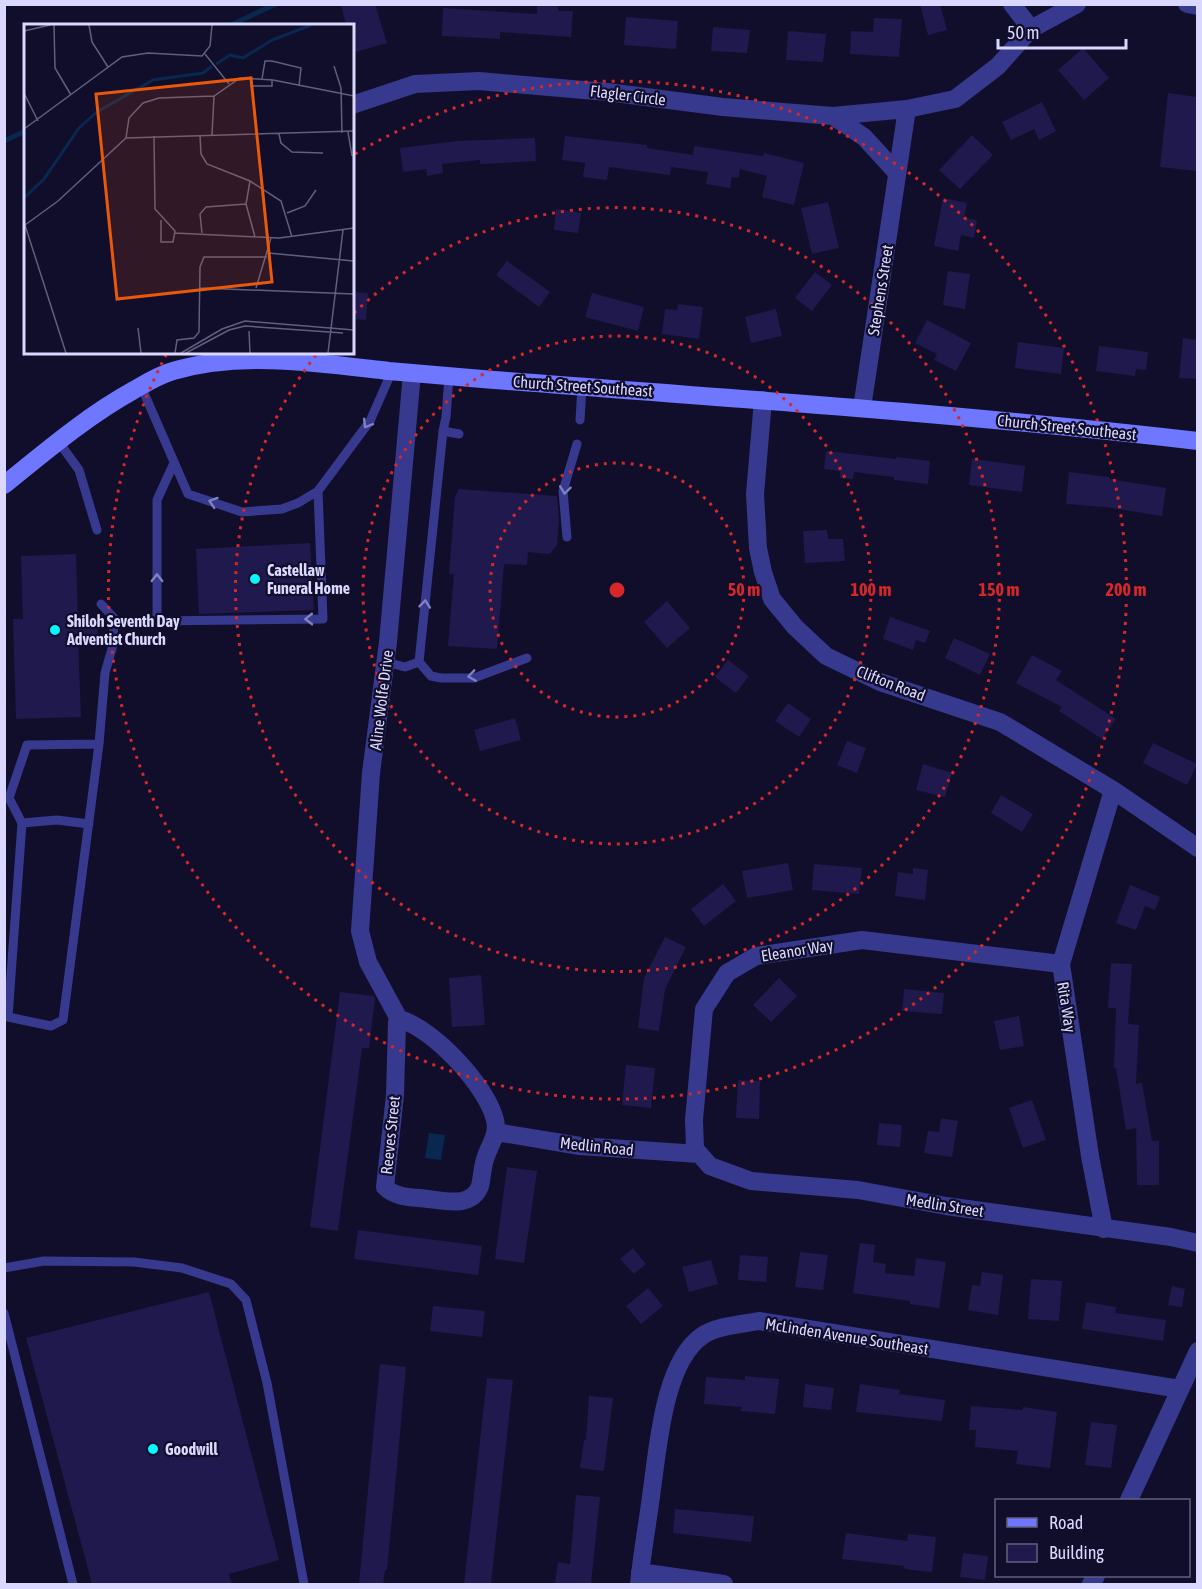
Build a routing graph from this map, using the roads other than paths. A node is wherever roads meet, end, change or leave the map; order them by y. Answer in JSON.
{"nodes":[{"id":1,"x":1012,"y":4,"type":"edge"},
{"id":2,"x":1077,"y":4,"type":"edge"},
{"id":3,"x":1187,"y":4,"type":"edge"},
{"id":4,"x":1197,"y":6,"type":"edge"},
{"id":5,"x":1031,"y":29,"type":"junction"},
{"id":6,"x":354,"y":104,"type":"edge"},
{"id":7,"x":907,"y":109,"type":"junction"},
{"id":8,"x":833,"y":116,"type":"junction"},
{"id":9,"x":897,"y":173,"type":"junction"},
{"id":10,"x":194,"y":359,"type":"edge"},
{"id":11,"x":392,"y":371,"type":"junction"},
{"id":12,"x":412,"y":373,"type":"junction"},
{"id":13,"x":449,"y":376,"type":"junction"},
{"id":14,"x":141,"y":386,"type":"junction"},
{"id":15,"x":582,"y":386,"type":"junction"},
{"id":16,"x":763,"y":400,"type":"junction"},
{"id":17,"x":862,"y":408,"type":"junction"},
{"id":18,"x":580,"y":420,"type":"dead end"},
{"id":19,"x":443,"y":431,"type":"junction"},
{"id":20,"x":459,"y":434,"type":"dead end"},
{"id":21,"x":58,"y":441,"type":"junction"},
{"id":22,"x":1197,"y":441,"type":"edge"},
{"id":23,"x":577,"y":444,"type":"dead end"},
{"id":24,"x":174,"y":463,"type":"junction"},
{"id":25,"x":4,"y":485,"type":"edge"},
{"id":26,"x":318,"y":491,"type":"junction"},
{"id":27,"x":98,"y":530,"type":"dead end"},
{"id":28,"x":567,"y":537,"type":"dead end"},
{"id":29,"x":101,"y":604,"type":"dead end"},
{"id":30,"x":527,"y":658,"type":"dead end"},
{"id":31,"x":386,"y":662,"type":"junction"},
{"id":32,"x":419,"y":662,"type":"junction"},
{"id":33,"x":99,"y":744,"type":"junction"},
{"id":34,"x":1113,"y":790,"type":"junction"},
{"id":35,"x":22,"y":823,"type":"junction"},
{"id":36,"x":89,"y":824,"type":"junction"},
{"id":37,"x":1197,"y":848,"type":"edge"},
{"id":38,"x":1061,"y":964,"type":"junction"},
{"id":39,"x":399,"y":1019,"type":"junction"},
{"id":40,"x":496,"y":1132,"type":"junction"},
{"id":41,"x":699,"y":1154,"type":"junction"},
{"id":42,"x":1104,"y":1229,"type":"junction"},
{"id":43,"x":1197,"y":1243,"type":"edge"},
{"id":44,"x":4,"y":1268,"type":"edge"},
{"id":45,"x":4,"y":1312,"type":"edge"},
{"id":46,"x":1196,"y":1358,"type":"edge"},
{"id":47,"x":1180,"y":1389,"type":"junction"},
{"id":48,"x":1129,"y":1499,"type":"edge"},
{"id":49,"x":639,"y":1578,"type":"edge"},
{"id":50,"x":73,"y":1584,"type":"edge"},
{"id":51,"x":304,"y":1584,"type":"edge"},
{"id":52,"x":724,"y":1584,"type":"edge"}],
"edges":[{"from":1,"to":5,"type":"street"},
{"from":2,"to":5,"type":"street"},
{"from":3,"to":4,"type":"street"},
{"from":5,"to":7,"type":"street"},
{"from":6,"to":8,"type":"street","name":"Flagler Circle"},
{"from":7,"to":8,"type":"street","name":"Flagler Circle"},
{"from":7,"to":9,"type":"street","name":"Stephens Street"},
{"from":8,"to":9,"type":"street"},
{"from":9,"to":17,"type":"street","name":"Stephens Street"},
{"from":10,"to":11,"type":"street","name":"Church Street Southeast"},
{"from":10,"to":14,"type":"street","name":"Church Street Southeast"},
{"from":11,"to":12,"type":"street","name":"Church Street Southeast"},
{"from":11,"to":26,"type":"lane","one_way":true},
{"from":12,"to":13,"type":"street","name":"Church Street Southeast"},
{"from":12,"to":31,"type":"street","name":"Aline Wolfe Drive"},
{"from":13,"to":15,"type":"street","name":"Church Street Southeast"},
{"from":13,"to":19,"type":"lane"},
{"from":14,"to":21,"type":"street","name":"Church Street Southeast"},
{"from":14,"to":24,"type":"lane"},
{"from":15,"to":16,"type":"street","name":"Church Street Southeast"},
{"from":15,"to":18,"type":"lane"},
{"from":16,"to":17,"type":"street","name":"Church Street Southeast"},
{"from":16,"to":34,"type":"street","name":"Clifton Road"},
{"from":17,"to":22,"type":"street","name":"Church Street Southeast"},
{"from":19,"to":20,"type":"lane"},
{"from":32,"to":19,"type":"lane","one_way":true},
{"from":21,"to":25,"type":"street","name":"Church Street Southeast"},
{"from":21,"to":27,"type":"lane"},
{"from":23,"to":28,"type":"lane","one_way":true},
{"from":26,"to":24,"type":"lane","one_way":true},
{"from":26,"to":24,"type":"lane","one_way":true},
{"from":29,"to":33,"type":"lane"},
{"from":30,"to":32,"type":"lane","one_way":true},
{"from":31,"to":32,"type":"lane"},
{"from":31,"to":39,"type":"street","name":"Aline Wolfe Drive"},
{"from":33,"to":35,"type":"lane"},
{"from":33,"to":36,"type":"lane"},
{"from":34,"to":37,"type":"street","name":"Clifton Road"},
{"from":34,"to":38,"type":"street","name":"Rita Way"},
{"from":35,"to":36,"type":"lane"},
{"from":35,"to":36,"type":"lane"},
{"from":38,"to":41,"type":"street","name":"Eleanor Way"},
{"from":38,"to":42,"type":"street","name":"Rita Way"},
{"from":39,"to":40,"type":"street"},
{"from":39,"to":40,"type":"street","name":"Reeves Street"},
{"from":40,"to":41,"type":"street","name":"Medlin Road"},
{"from":41,"to":42,"type":"street","name":"Medlin Street"},
{"from":42,"to":43,"type":"street","name":"Medlin Street"},
{"from":44,"to":51,"type":"lane"},
{"from":45,"to":50,"type":"lane"},
{"from":46,"to":47,"type":"street"},
{"from":47,"to":48,"type":"street"},
{"from":47,"to":49,"type":"street","name":"McLinden Avenue Southeast"},
{"from":49,"to":52,"type":"street"}]}
